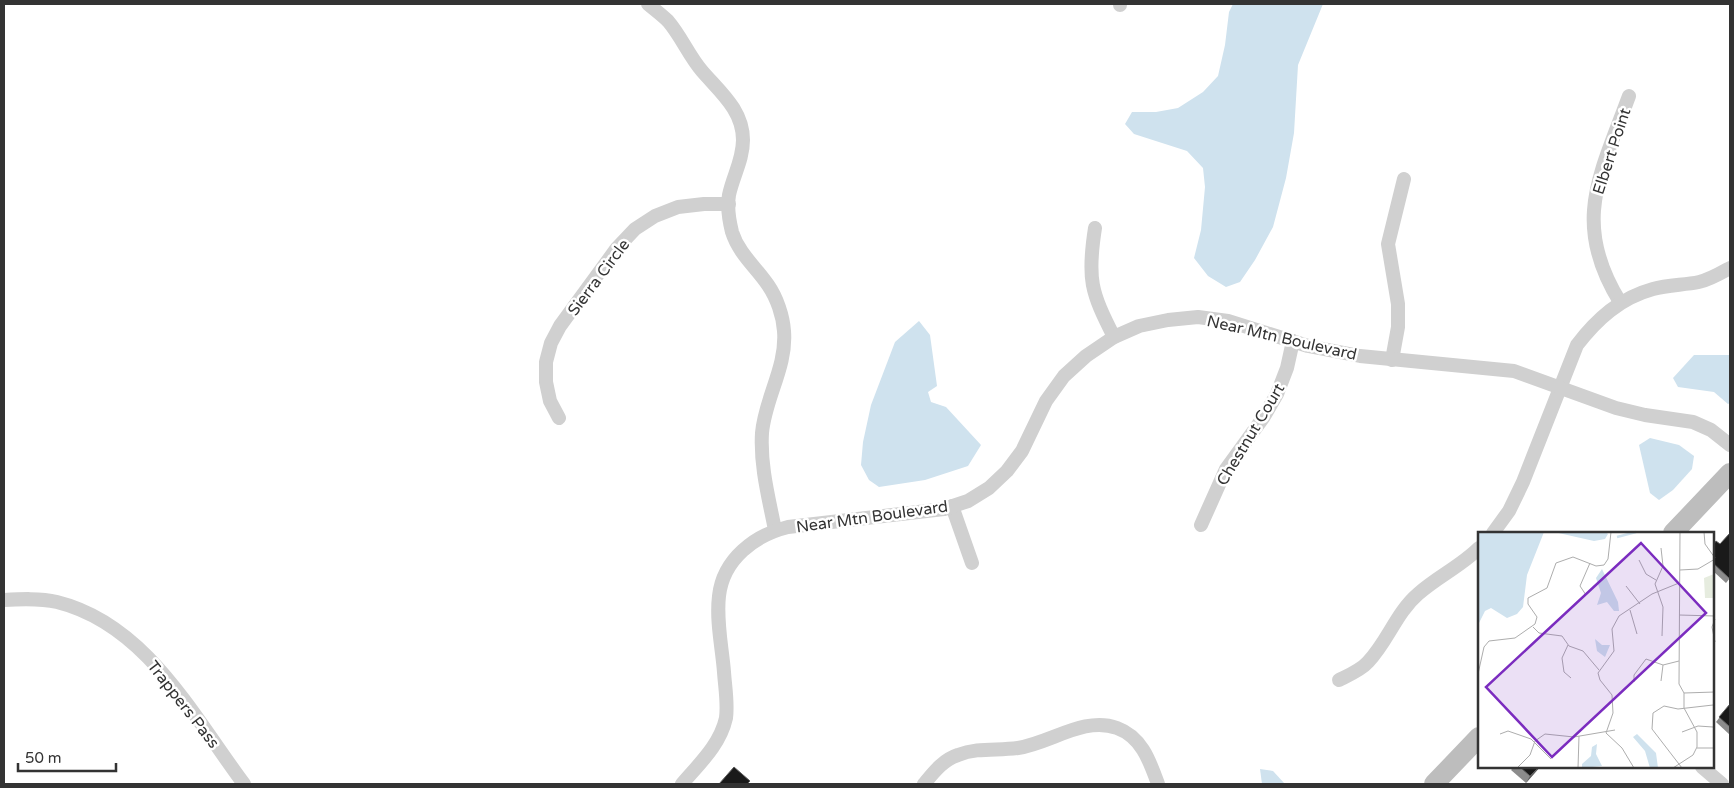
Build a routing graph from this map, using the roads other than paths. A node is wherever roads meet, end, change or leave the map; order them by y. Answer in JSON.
{"nodes":[{"id":1,"x":648,"y":4,"type":"edge"},
{"id":2,"x":1629,"y":96,"type":"dead end"},
{"id":3,"x":1404,"y":178,"type":"dead end"},
{"id":4,"x":729,"y":204,"type":"junction"},
{"id":5,"x":1095,"y":228,"type":"dead end"},
{"id":6,"x":1730,"y":268,"type":"edge"},
{"id":7,"x":1620,"y":302,"type":"junction"},
{"id":8,"x":1114,"y":337,"type":"junction"},
{"id":9,"x":1292,"y":341,"type":"junction"},
{"id":10,"x":1392,"y":360,"type":"junction"},
{"id":11,"x":1560,"y":388,"type":"junction"},
{"id":12,"x":560,"y":418,"type":"dead end"},
{"id":13,"x":1730,"y":445,"type":"edge"},
{"id":14,"x":1730,"y":473,"type":"edge"},
{"id":15,"x":952,"y":506,"type":"junction"},
{"id":16,"x":1201,"y":525,"type":"dead end"},
{"id":17,"x":775,"y":530,"type":"junction"},
{"id":18,"x":1494,"y":532,"type":"edge"},
{"id":19,"x":1674,"y":532,"type":"edge"},
{"id":20,"x":1478,"y":549,"type":"edge"},
{"id":21,"x":972,"y":563,"type":"dead end"},
{"id":22,"x":4,"y":600,"type":"edge"},
{"id":23,"x":1339,"y":680,"type":"dead end"},
{"id":24,"x":1478,"y":738,"type":"edge"},
{"id":25,"x":1703,"y":768,"type":"edge"},
{"id":26,"x":244,"y":784,"type":"edge"},
{"id":27,"x":682,"y":784,"type":"edge"},
{"id":28,"x":924,"y":784,"type":"edge"},
{"id":29,"x":1158,"y":784,"type":"edge"},
{"id":30,"x":1434,"y":784,"type":"edge"},
{"id":31,"x":1722,"y":784,"type":"edge"}],
"edges":[{"from":1,"to":4,"type":"street"},
{"from":2,"to":7,"type":"street","name":"Elbert Point"},
{"from":3,"to":10,"type":"street"},
{"from":4,"to":12,"type":"street","name":"Sierra Circle"},
{"from":4,"to":17,"type":"street"},
{"from":5,"to":8,"type":"street"},
{"from":6,"to":7,"type":"street"},
{"from":7,"to":11,"type":"street"},
{"from":8,"to":9,"type":"street","name":"Near Mtn Boulevard"},
{"from":8,"to":15,"type":"street","name":"Near Mtn Boulevard"},
{"from":9,"to":10,"type":"street","name":"Near Mtn Boulevard"},
{"from":9,"to":16,"type":"street","name":"Chestnut Court"},
{"from":10,"to":11,"type":"street","name":"Near Mtn Boulevard"},
{"from":11,"to":13,"type":"street","name":"Near Mtn Boulevard"},
{"from":11,"to":18,"type":"street"},
{"from":14,"to":19,"type":"street"},
{"from":15,"to":17,"type":"street","name":"Near Mtn Boulevard"},
{"from":15,"to":21,"type":"street"},
{"from":17,"to":27,"type":"street","name":"Near Mtn Boulevard"},
{"from":20,"to":23,"type":"street"},
{"from":22,"to":26,"type":"street","name":"Trappers Pass"},
{"from":24,"to":30,"type":"street"},
{"from":25,"to":31,"type":"street"},
{"from":28,"to":29,"type":"street"}]}
